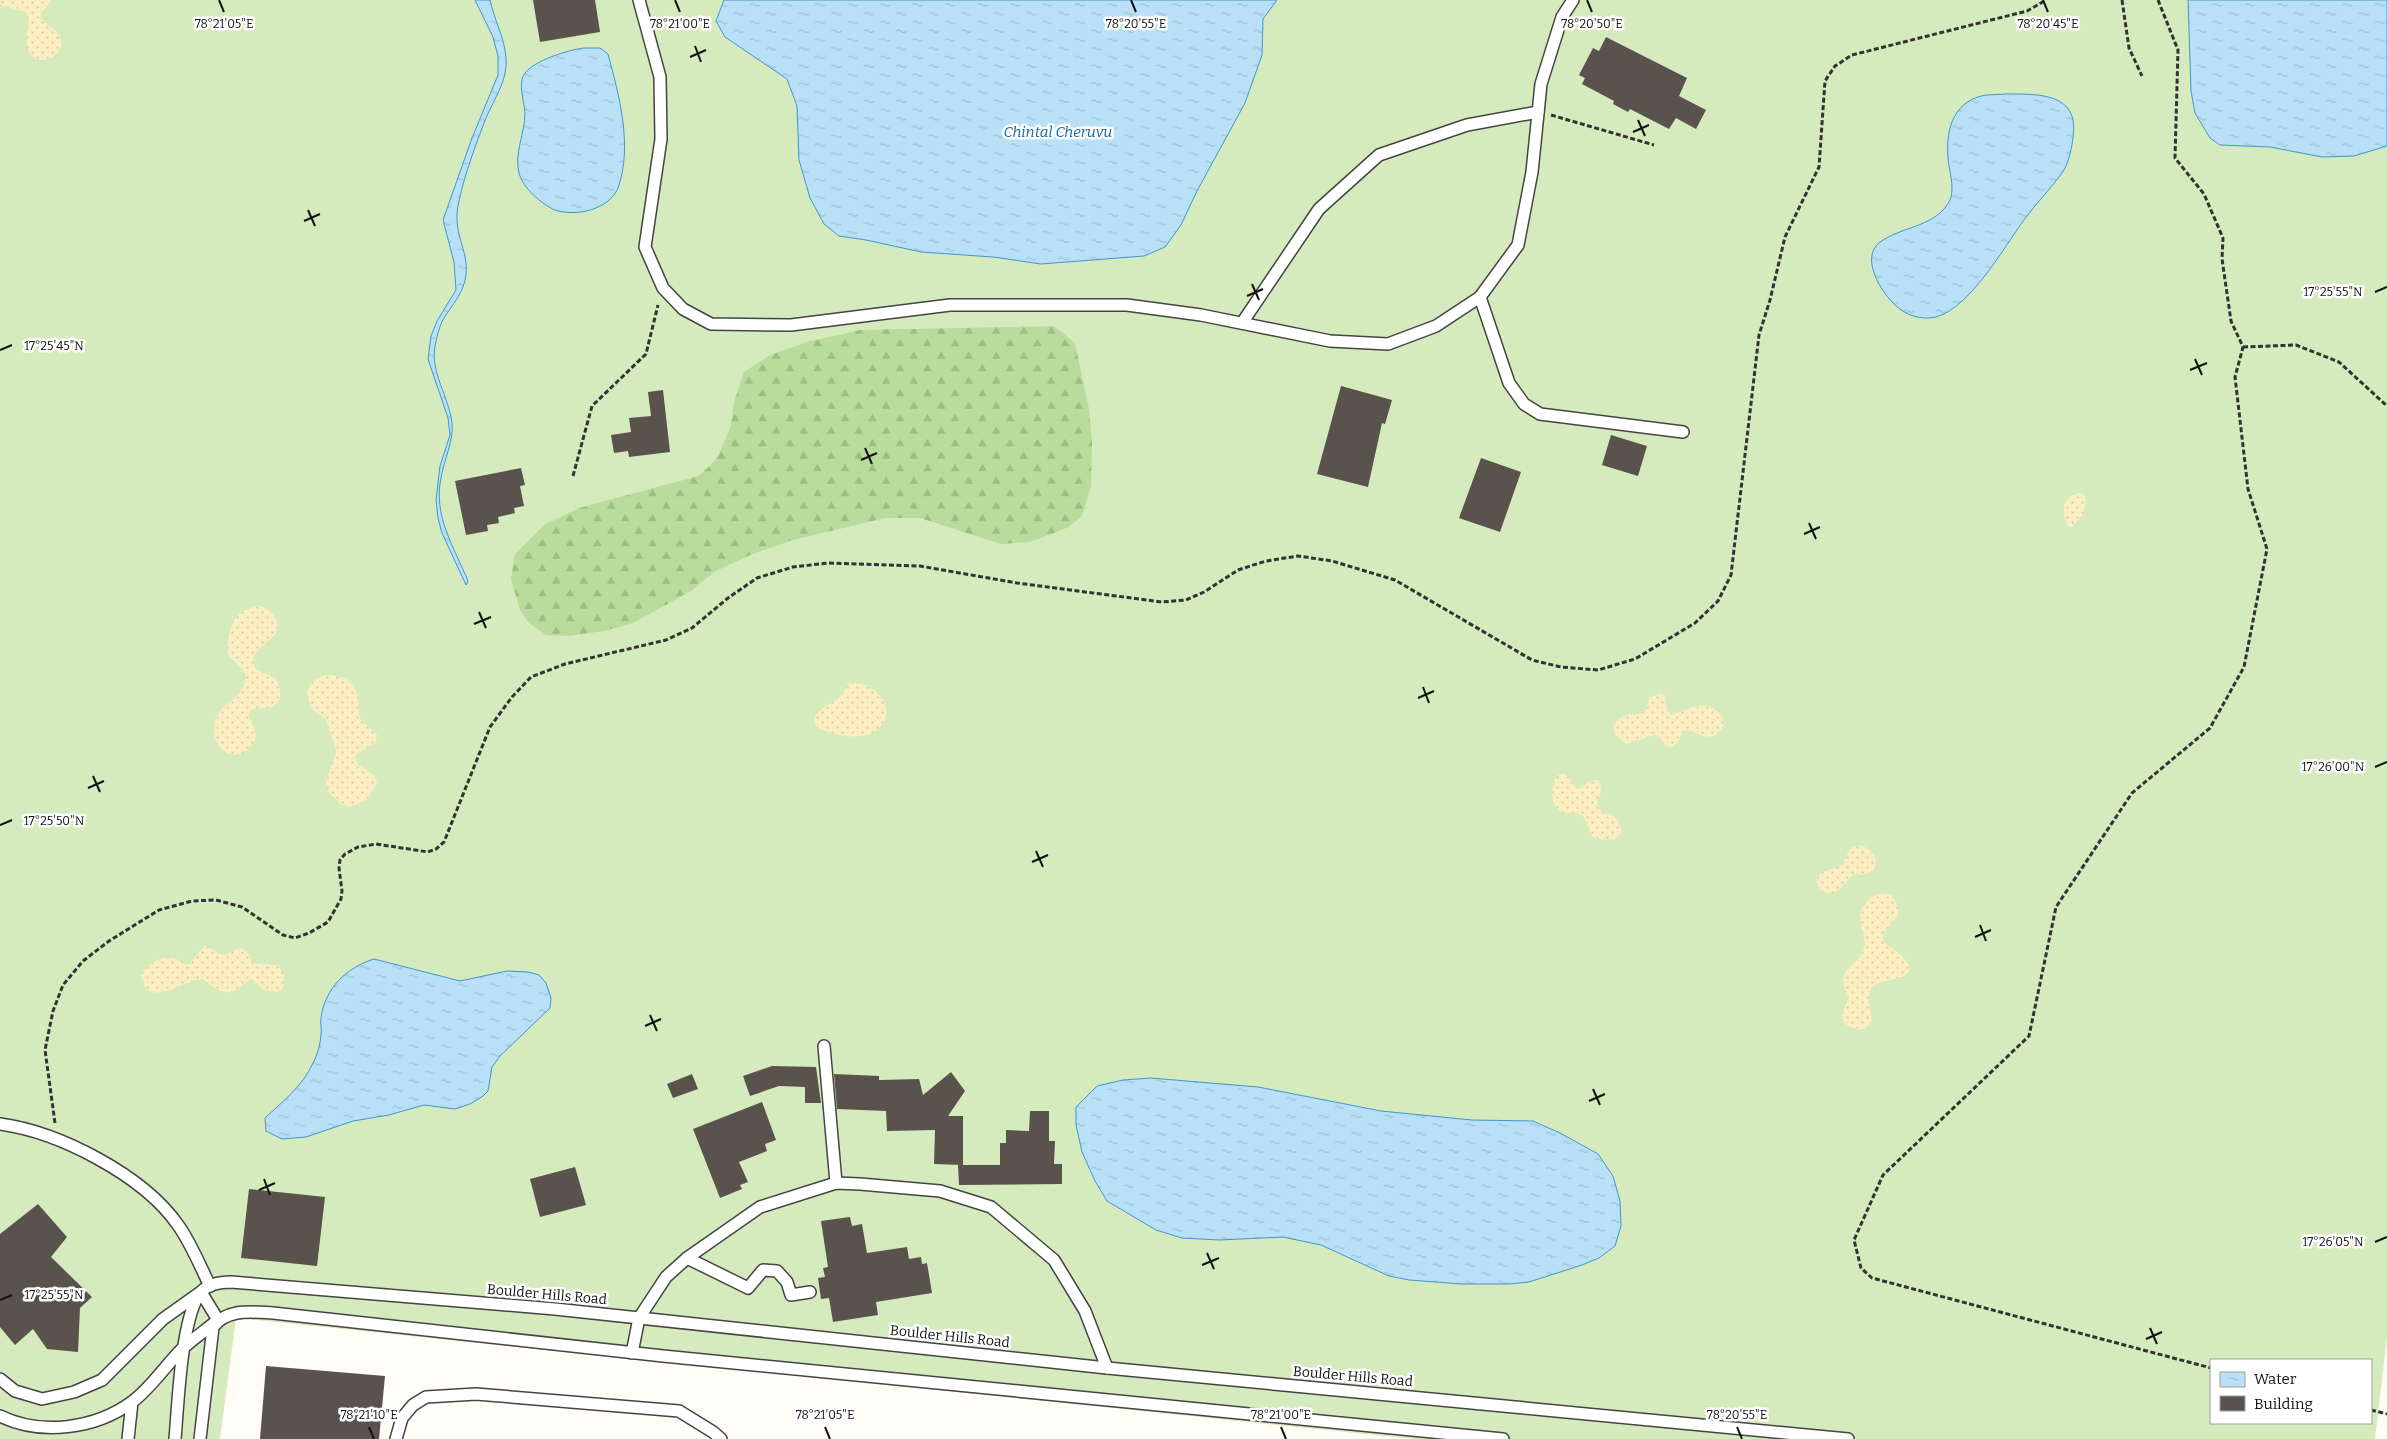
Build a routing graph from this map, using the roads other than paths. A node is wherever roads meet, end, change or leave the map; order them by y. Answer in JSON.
{"nodes":[{"id":1,"x":640,"y":0,"type":"edge"},
{"id":2,"x":1573,"y":0,"type":"edge"},
{"id":3,"x":1538,"y":112,"type":"junction"},
{"id":4,"x":1480,"y":297,"type":"junction"},
{"id":5,"x":1242,"y":323,"type":"junction"},
{"id":6,"x":1683,"y":432,"type":"dead end"},
{"id":7,"x":824,"y":1046,"type":"dead end"},
{"id":8,"x":0,"y":1124,"type":"edge"},
{"id":9,"x":836,"y":1183,"type":"junction"},
{"id":10,"x":687,"y":1258,"type":"junction"},
{"id":11,"x":205,"y":1289,"type":"junction"},
{"id":12,"x":810,"y":1292,"type":"dead end"},
{"id":13,"x":639,"y":1318,"type":"junction"},
{"id":14,"x":218,"y":1320,"type":"junction"},
{"id":15,"x":183,"y":1349,"type":"junction"},
{"id":16,"x":632,"y":1353,"type":"junction"},
{"id":17,"x":1107,"y":1368,"type":"junction"},
{"id":18,"x":0,"y":1379,"type":"edge"},
{"id":19,"x":132,"y":1402,"type":"junction"},
{"id":20,"x":0,"y":1416,"type":"edge"},
{"id":21,"x":128,"y":1439,"type":"edge"},
{"id":22,"x":175,"y":1439,"type":"edge"},
{"id":23,"x":200,"y":1439,"type":"edge"},
{"id":24,"x":396,"y":1439,"type":"edge"},
{"id":25,"x":721,"y":1439,"type":"edge"},
{"id":26,"x":1503,"y":1439,"type":"edge"},
{"id":27,"x":1848,"y":1439,"type":"edge"}],
"edges":[{"from":1,"to":5,"type":"lane"},
{"from":2,"to":3,"type":"lane"},
{"from":3,"to":4,"type":"lane"},
{"from":3,"to":5,"type":"lane"},
{"from":4,"to":5,"type":"lane"},
{"from":4,"to":6,"type":"lane"},
{"from":7,"to":9,"type":"lane"},
{"from":8,"to":11,"type":"lane"},
{"from":9,"to":10,"type":"lane"},
{"from":9,"to":17,"type":"lane"},
{"from":10,"to":12,"type":"lane"},
{"from":10,"to":13,"type":"lane"},
{"from":11,"to":13,"type":"lane","name":"Boulder Hills Road"},
{"from":11,"to":14,"type":"lane"},
{"from":11,"to":15,"type":"lane"},
{"from":11,"to":18,"type":"lane"},
{"from":13,"to":16,"type":"lane"},
{"from":13,"to":17,"type":"lane","name":"Boulder Hills Road"},
{"from":14,"to":15,"type":"lane"},
{"from":14,"to":16,"type":"lane"},
{"from":14,"to":23,"type":"lane"},
{"from":15,"to":19,"type":"lane"},
{"from":15,"to":22,"type":"lane"},
{"from":16,"to":26,"type":"lane"},
{"from":17,"to":27,"type":"lane","name":"Boulder Hills Road"},
{"from":19,"to":20,"type":"lane"},
{"from":19,"to":21,"type":"lane"},
{"from":24,"to":25,"type":"lane"}]}
